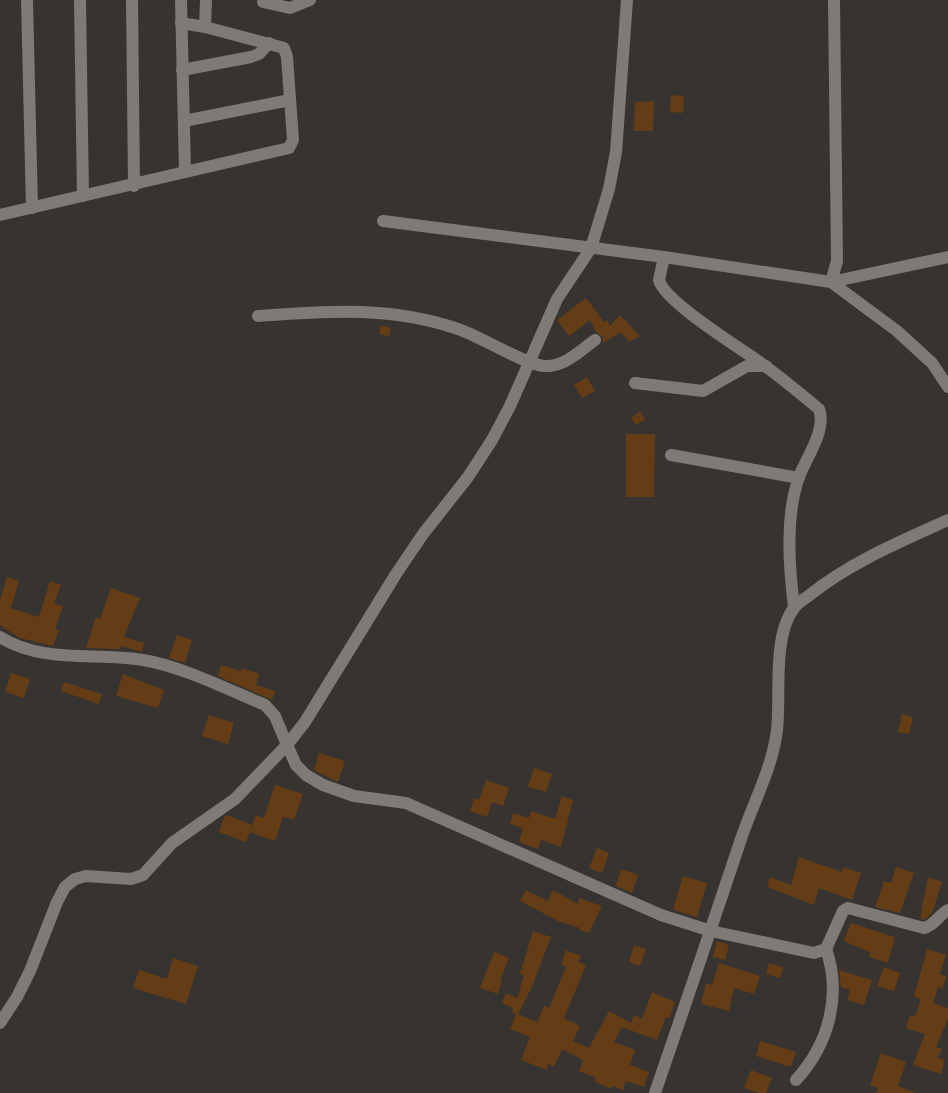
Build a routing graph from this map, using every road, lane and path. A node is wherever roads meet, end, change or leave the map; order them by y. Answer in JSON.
{"nodes":[{"id":1,"x":27,"y":0,"type":"edge"},
{"id":2,"x":80,"y":0,"type":"edge"},
{"id":3,"x":132,"y":0,"type":"edge"},
{"id":4,"x":181,"y":0,"type":"edge"},
{"id":5,"x":206,"y":0,"type":"edge"},
{"id":6,"x":310,"y":0,"type":"edge"},
{"id":7,"x":627,"y":0,"type":"edge"},
{"id":8,"x":834,"y":0,"type":"edge"},
{"id":9,"x":263,"y":2,"type":"dead end"},
{"id":10,"x":181,"y":23,"type":"junction"},
{"id":11,"x":205,"y":27,"type":"junction"},
{"id":12,"x":269,"y":42,"type":"junction"},
{"id":13,"x":182,"y":70,"type":"junction"},
{"id":14,"x":290,"y":100,"type":"junction"},
{"id":15,"x":184,"y":121,"type":"junction"},
{"id":16,"x":185,"y":172,"type":"junction"},
{"id":17,"x":134,"y":186,"type":"junction"},
{"id":18,"x":83,"y":196,"type":"junction"},
{"id":19,"x":32,"y":208,"type":"junction"},
{"id":20,"x":0,"y":215,"type":"edge"},
{"id":21,"x":383,"y":221,"type":"dead end"},
{"id":22,"x":591,"y":248,"type":"junction"},
{"id":23,"x":664,"y":257,"type":"junction"},
{"id":24,"x":948,"y":257,"type":"edge"},
{"id":25,"x":831,"y":282,"type":"junction"},
{"id":26,"x":258,"y":316,"type":"dead end"},
{"id":27,"x":595,"y":340,"type":"dead end"},
{"id":28,"x":529,"y":362,"type":"junction"},
{"id":29,"x":766,"y":366,"type":"junction"},
{"id":30,"x":635,"y":383,"type":"dead end"},
{"id":31,"x":948,"y":387,"type":"edge"},
{"id":32,"x":671,"y":455,"type":"dead end"},
{"id":33,"x":799,"y":478,"type":"junction"},
{"id":34,"x":948,"y":520,"type":"edge"},
{"id":35,"x":794,"y":607,"type":"junction"},
{"id":36,"x":0,"y":637,"type":"edge"},
{"id":37,"x":288,"y":745,"type":"junction"},
{"id":38,"x":948,"y":910,"type":"edge"},
{"id":39,"x":711,"y":931,"type":"junction"},
{"id":40,"x":826,"y":948,"type":"junction"},
{"id":41,"x":0,"y":1023,"type":"edge"},
{"id":42,"x":796,"y":1080,"type":"dead end"},
{"id":43,"x":655,"y":1093,"type":"edge"}],
"edges":[{"from":1,"to":19,"type":"street"},
{"from":2,"to":18,"type":"street"},
{"from":3,"to":17,"type":"street"},
{"from":4,"to":10,"type":"street"},
{"from":5,"to":11,"type":"street"},
{"from":6,"to":9,"type":"street"},
{"from":7,"to":22,"type":"street"},
{"from":8,"to":25,"type":"street"},
{"from":10,"to":11,"type":"street"},
{"from":10,"to":13,"type":"street"},
{"from":11,"to":12,"type":"street"},
{"from":12,"to":13,"type":"street"},
{"from":12,"to":14,"type":"street"},
{"from":13,"to":15,"type":"street"},
{"from":14,"to":15,"type":"street"},
{"from":14,"to":16,"type":"street"},
{"from":15,"to":16,"type":"street"},
{"from":16,"to":17,"type":"street"},
{"from":17,"to":18,"type":"street"},
{"from":18,"to":19,"type":"street"},
{"from":19,"to":20,"type":"street"},
{"from":21,"to":22,"type":"street"},
{"from":22,"to":23,"type":"street"},
{"from":22,"to":28,"type":"street"},
{"from":23,"to":25,"type":"street"},
{"from":23,"to":29,"type":"street"},
{"from":24,"to":25,"type":"street"},
{"from":25,"to":31,"type":"street"},
{"from":26,"to":28,"type":"street"},
{"from":27,"to":28,"type":"street"},
{"from":28,"to":37,"type":"street"},
{"from":29,"to":30,"type":"street"},
{"from":29,"to":33,"type":"street"},
{"from":32,"to":33,"type":"street"},
{"from":33,"to":35,"type":"street"},
{"from":34,"to":35,"type":"street"},
{"from":35,"to":39,"type":"street"},
{"from":36,"to":37,"type":"street"},
{"from":37,"to":39,"type":"street"},
{"from":37,"to":41,"type":"street"},
{"from":38,"to":40,"type":"street"},
{"from":39,"to":40,"type":"street"},
{"from":39,"to":43,"type":"street"},
{"from":40,"to":42,"type":"street"}]}
